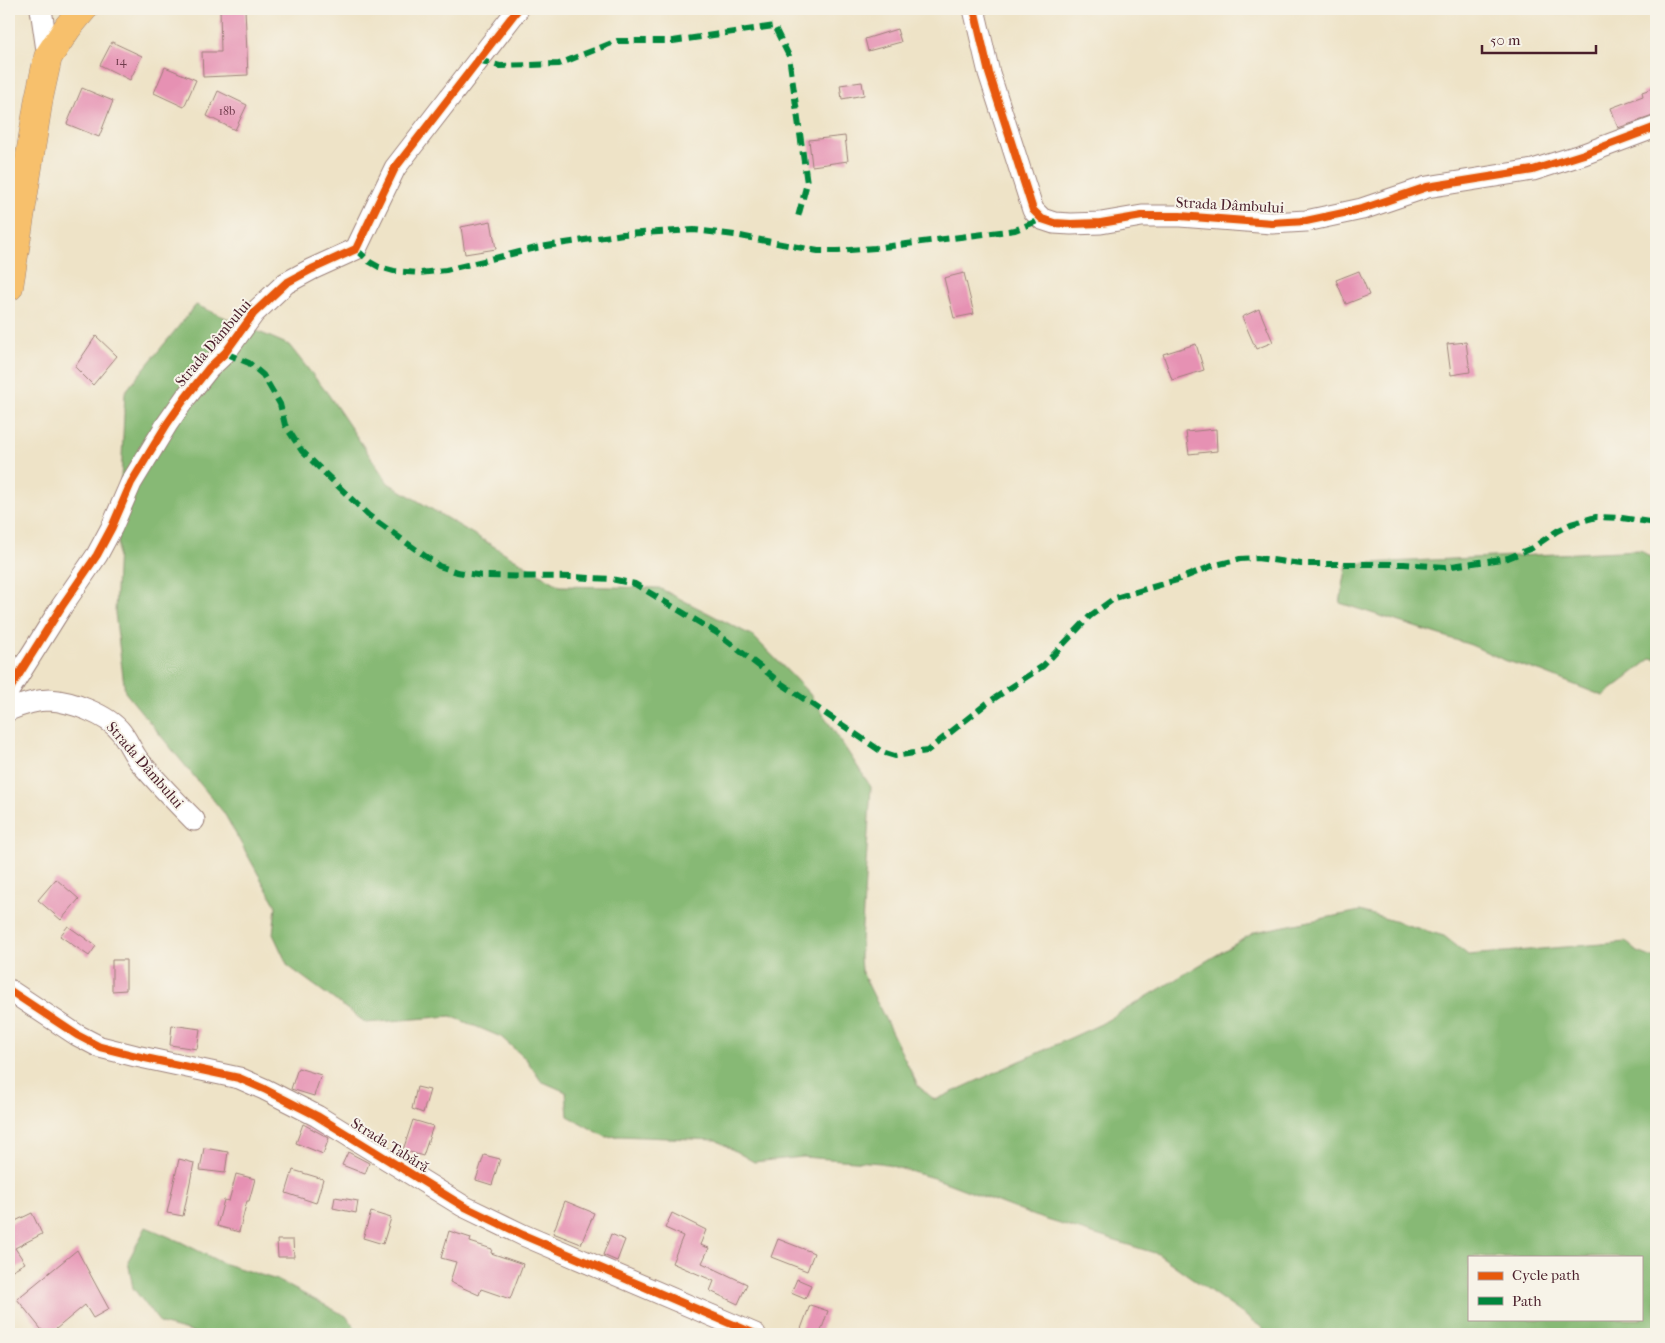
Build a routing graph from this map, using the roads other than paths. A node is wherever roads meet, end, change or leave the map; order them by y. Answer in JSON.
{"nodes":[{"id":1,"x":41,"y":9,"type":"edge"},
{"id":2,"x":84,"y":9,"type":"edge"},
{"id":3,"x":518,"y":9,"type":"edge"},
{"id":4,"x":974,"y":9,"type":"edge"},
{"id":5,"x":48,"y":57,"type":"junction"},
{"id":6,"x":1656,"y":127,"type":"edge"},
{"id":7,"x":9,"y":287,"type":"edge"},
{"id":8,"x":9,"y":690,"type":"edge"},
{"id":9,"x":9,"y":710,"type":"edge"},
{"id":10,"x":194,"y":820,"type":"dead end"},
{"id":11,"x":9,"y":990,"type":"edge"},
{"id":12,"x":755,"y":1334,"type":"edge"}],
"edges":[{"from":1,"to":5,"type":"street"},
{"from":2,"to":5,"type":"main road"},
{"from":3,"to":8,"type":"street","name":"Strada Dâmbului"},
{"from":4,"to":6,"type":"street","name":"Strada Dâmbului"},
{"from":5,"to":7,"type":"main road"},
{"from":9,"to":10,"type":"street","name":"Strada Dâmbului"},
{"from":11,"to":12,"type":"street","name":"Strada Tabără"}]}
